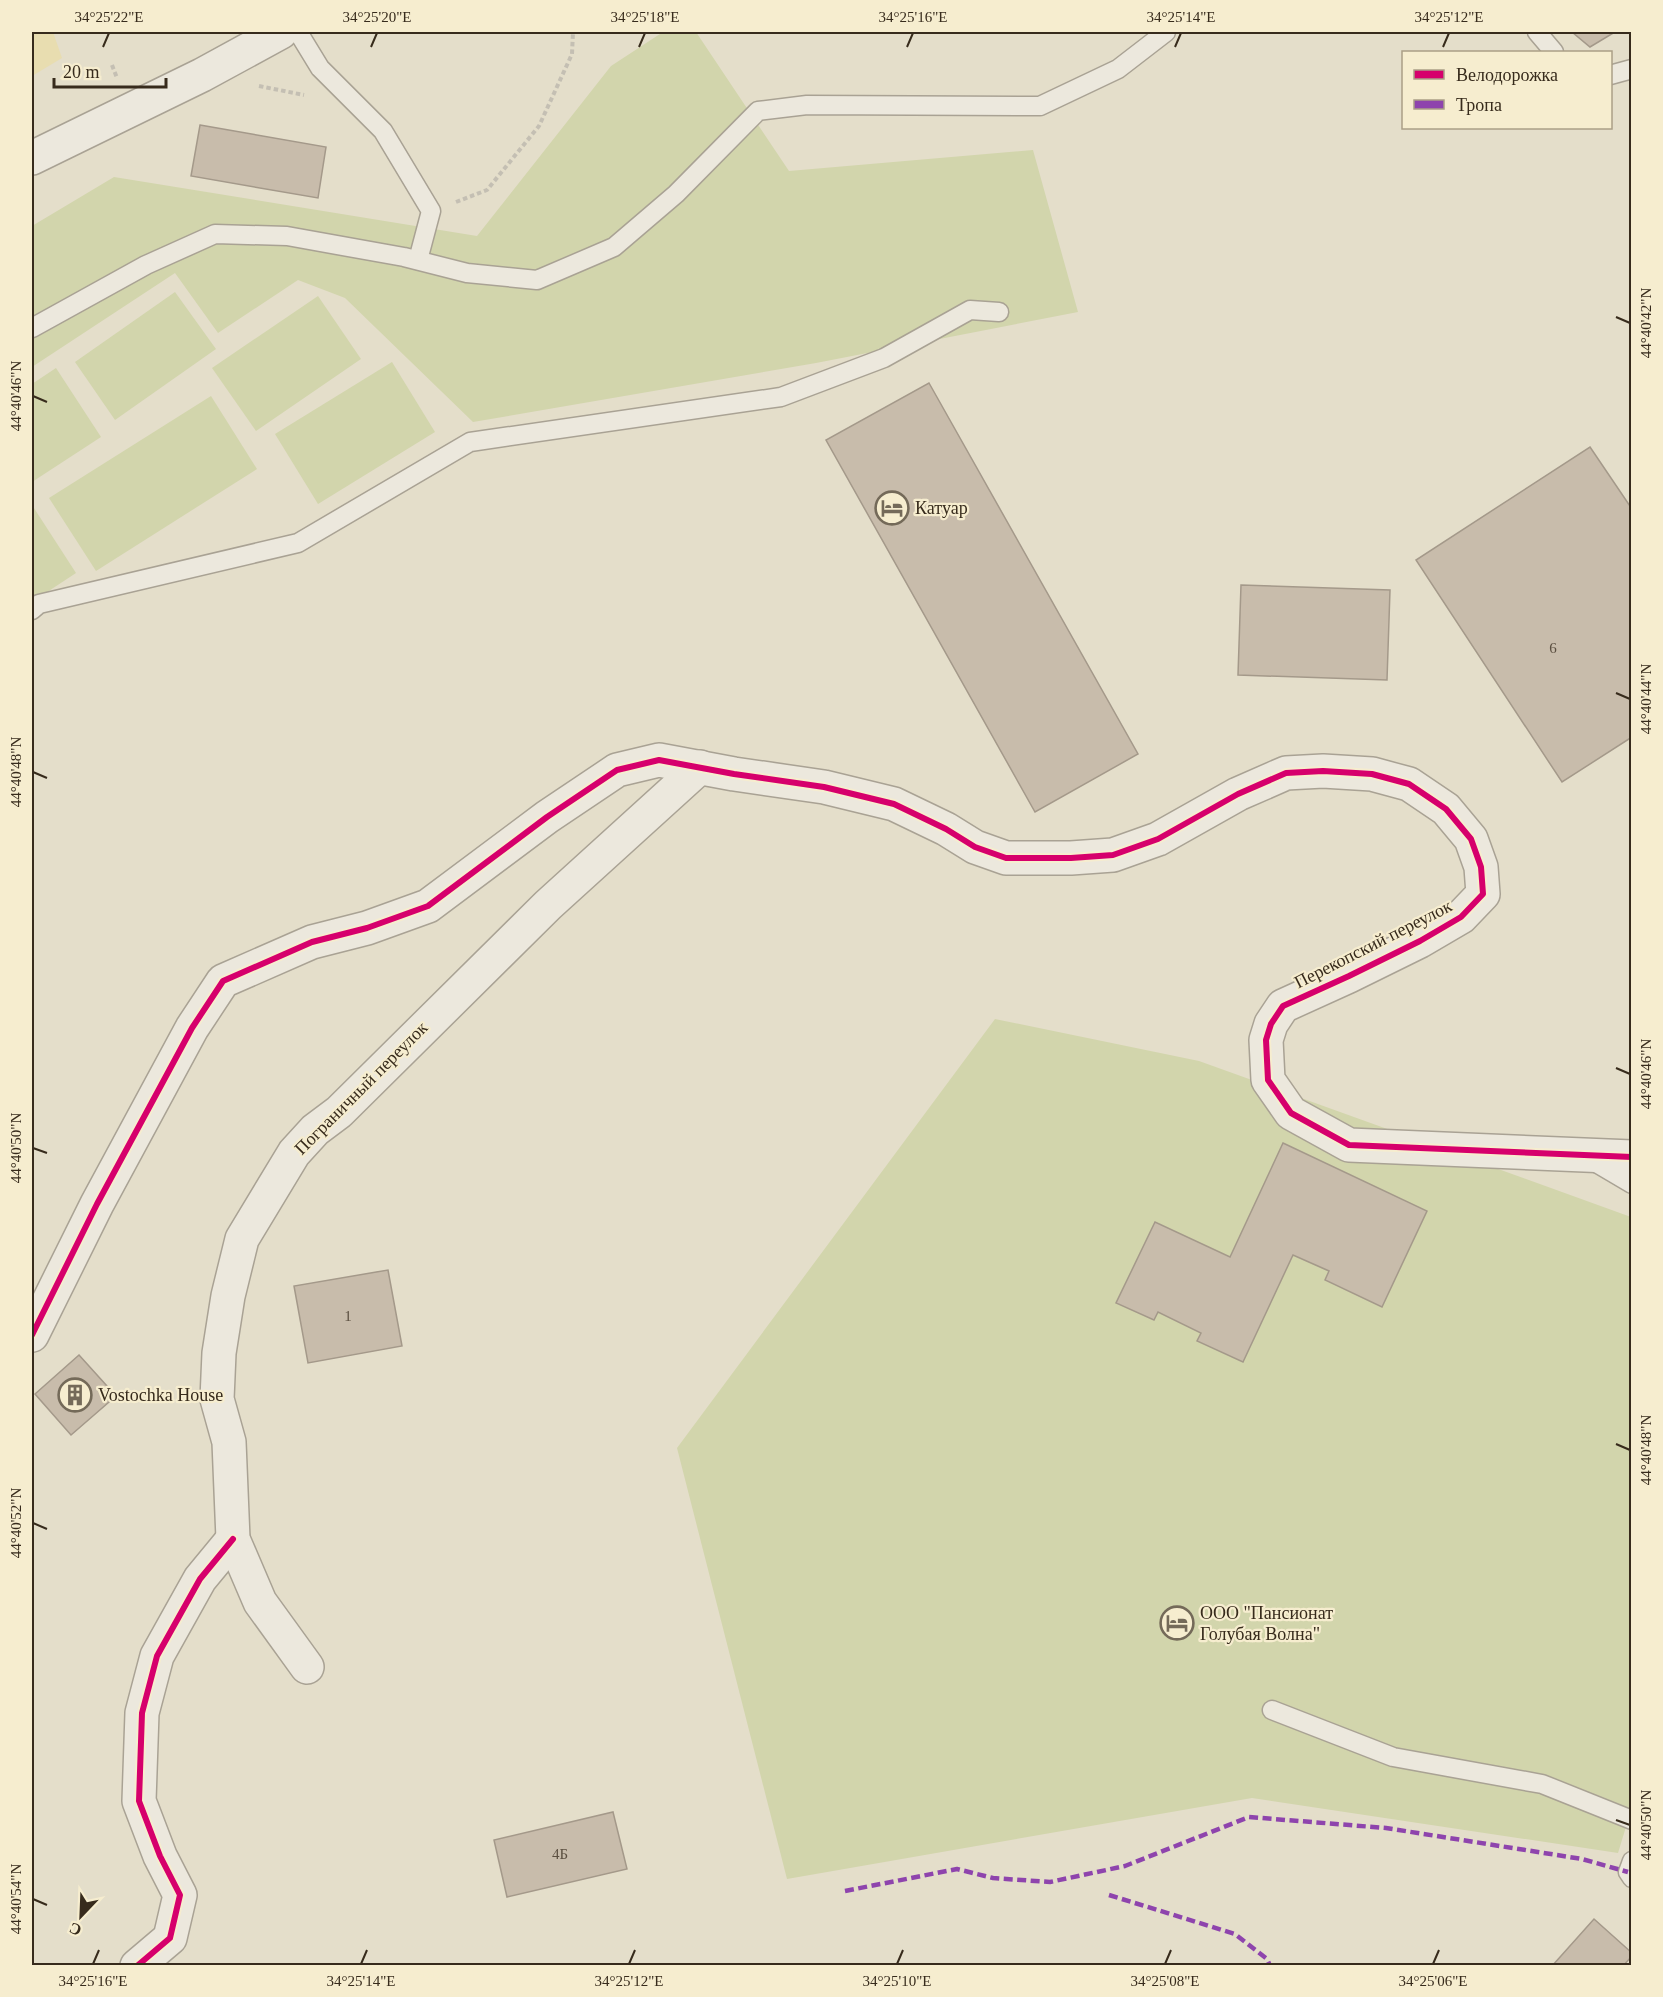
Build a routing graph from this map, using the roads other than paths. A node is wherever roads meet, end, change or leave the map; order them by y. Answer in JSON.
{"nodes":[{"id":1,"x":281,"y":32,"type":"edge"},
{"id":2,"x":298,"y":32,"type":"edge"},
{"id":3,"x":1166,"y":32,"type":"edge"},
{"id":4,"x":1537,"y":32,"type":"edge"},
{"id":5,"x":1553,"y":51,"type":"edge"},
{"id":6,"x":1632,"y":69,"type":"edge"},
{"id":7,"x":1612,"y":75,"type":"edge"},
{"id":8,"x":32,"y":158,"type":"edge"},
{"id":9,"x":418,"y":260,"type":"junction"},
{"id":10,"x":999,"y":312,"type":"dead end"},
{"id":11,"x":32,"y":328,"type":"edge"},
{"id":12,"x":32,"y":610,"type":"edge"},
{"id":13,"x":700,"y":767,"type":"junction"},
{"id":14,"x":1583,"y":1155,"type":"junction"},
{"id":15,"x":1632,"y":1158,"type":"edge"},
{"id":16,"x":1632,"y":1184,"type":"edge"},
{"id":17,"x":32,"y":1335,"type":"edge"},
{"id":18,"x":233,"y":1539,"type":"junction"},
{"id":19,"x":307,"y":1667,"type":"dead end"},
{"id":20,"x":1272,"y":1710,"type":"dead end"},
{"id":21,"x":1632,"y":1820,"type":"edge"},
{"id":22,"x":1632,"y":1861,"type":"edge"},
{"id":23,"x":1632,"y":1878,"type":"edge"},
{"id":24,"x":137,"y":1965,"type":"edge"}],
"edges":[{"from":1,"to":8,"type":"street"},
{"from":2,"to":9,"type":"lane"},
{"from":3,"to":9,"type":"lane"},
{"from":4,"to":5,"type":"lane"},
{"from":6,"to":7,"type":"lane"},
{"from":9,"to":11,"type":"lane"},
{"from":10,"to":12,"type":"lane"},
{"from":13,"to":14,"type":"street","name":"Перекопский переулок"},
{"from":13,"to":17,"type":"street"},
{"from":13,"to":18,"type":"street","name":"Пограничный переулок"},
{"from":14,"to":15,"type":"street","name":"Перекопский переулок"},
{"from":14,"to":16,"type":"lane"},
{"from":18,"to":19,"type":"street","name":"Пограничный переулок"},
{"from":18,"to":24,"type":"street"},
{"from":20,"to":21,"type":"lane"},
{"from":22,"to":23,"type":"lane"}]}
